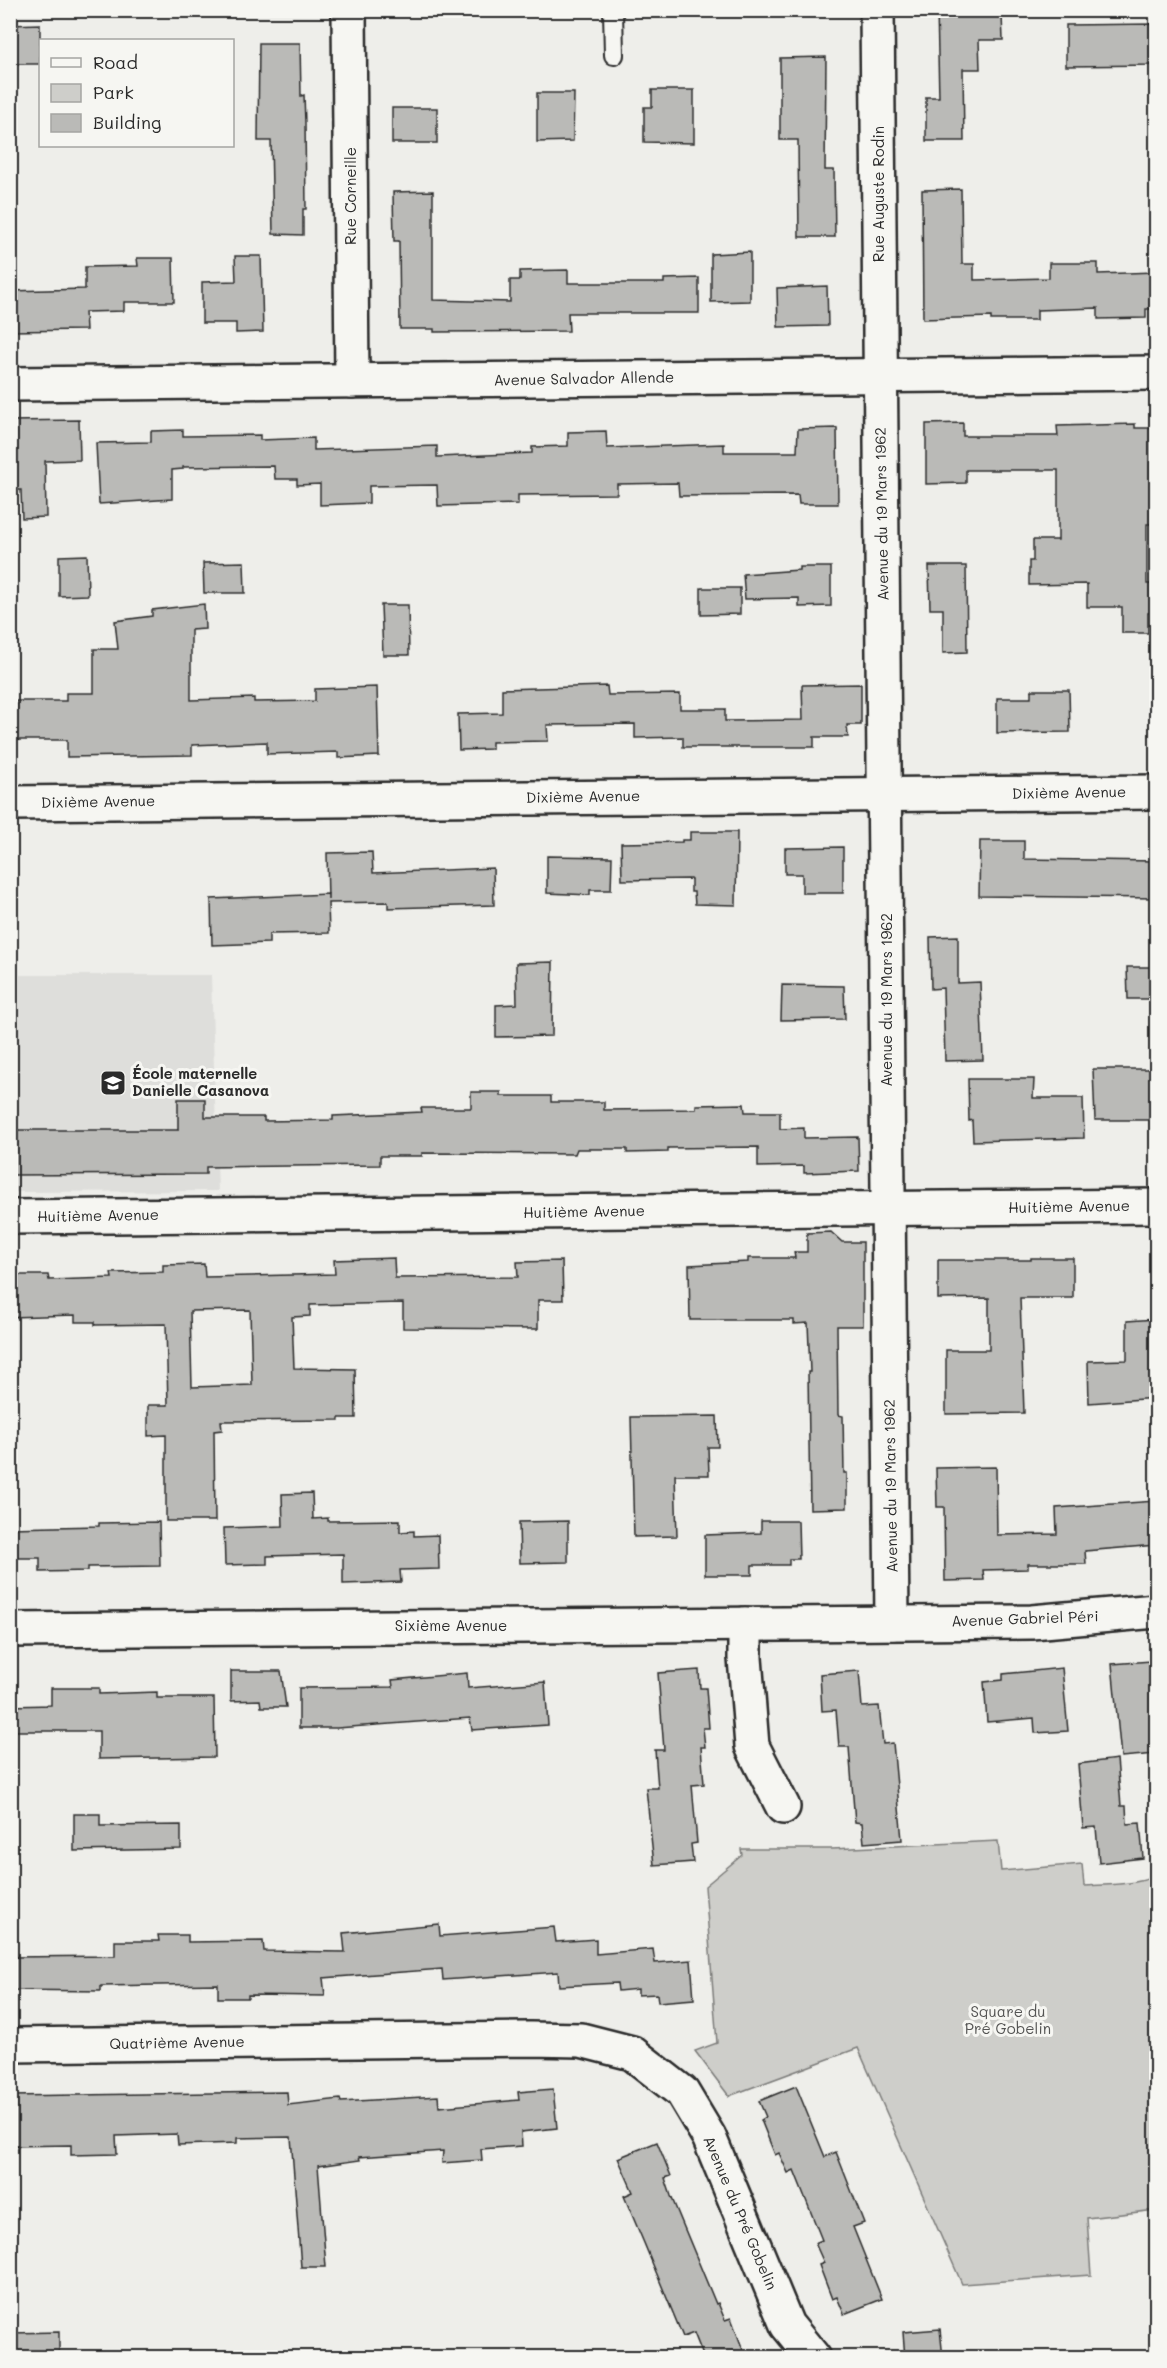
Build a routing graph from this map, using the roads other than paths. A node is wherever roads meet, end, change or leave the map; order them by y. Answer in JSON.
{"nodes":[{"id":1,"x":349,"y":10,"type":"edge"},
{"id":2,"x":613,"y":10,"type":"edge"},
{"id":3,"x":877,"y":10,"type":"edge"},
{"id":4,"x":614,"y":55,"type":"dead end"},
{"id":5,"x":1156,"y":373,"type":"edge"},
{"id":6,"x":880,"y":377,"type":"junction"},
{"id":7,"x":352,"y":381,"type":"junction"},
{"id":8,"x":10,"y":384,"type":"edge"},
{"id":9,"x":1156,"y":792,"type":"edge"},
{"id":10,"x":886,"y":794,"type":"junction"},
{"id":11,"x":10,"y":803,"type":"edge"},
{"id":12,"x":1156,"y":1206,"type":"edge"},
{"id":13,"x":888,"y":1209,"type":"junction"},
{"id":14,"x":10,"y":1217,"type":"edge"},
{"id":15,"x":1156,"y":1611,"type":"edge"},
{"id":16,"x":892,"y":1623,"type":"junction"},
{"id":17,"x":745,"y":1624,"type":"junction"},
{"id":18,"x":10,"y":1630,"type":"edge"},
{"id":19,"x":783,"y":1807,"type":"dead end"},
{"id":20,"x":344,"y":2041,"type":"joint"},
{"id":21,"x":10,"y":2045,"type":"edge"},
{"id":22,"x":814,"y":2358,"type":"edge"}],
"edges":[{"from":1,"to":7,"type":"street","name":"Rue Corneille"},
{"from":2,"to":4,"type":"lane"},
{"from":3,"to":6,"type":"street","name":"Rue Auguste Rodin"},
{"from":5,"to":6,"type":"street","name":"Avenue Salvador Allende"},
{"from":6,"to":7,"type":"street","name":"Avenue Salvador Allende"},
{"from":6,"to":10,"type":"street","name":"Avenue du 19 Mars 1962"},
{"from":7,"to":8,"type":"street","name":"Avenue Salvador Allende"},
{"from":9,"to":10,"type":"street","name":"Dixième Avenue"},
{"from":10,"to":11,"type":"street","name":"Dixième Avenue"},
{"from":10,"to":13,"type":"street","name":"Avenue du 19 Mars 1962"},
{"from":12,"to":13,"type":"street","name":"Huitième Avenue"},
{"from":13,"to":14,"type":"street","name":"Huitième Avenue"},
{"from":13,"to":16,"type":"street","name":"Avenue du 19 Mars 1962"},
{"from":15,"to":16,"type":"street","name":"Avenue Gabriel Péri"},
{"from":16,"to":17,"type":"street","name":"Sixième Avenue"},
{"from":17,"to":18,"type":"street","name":"Sixième Avenue"},
{"from":17,"to":19,"type":"street"},
{"from":20,"to":21,"type":"street","name":"Quatrième Avenue"},
{"from":20,"to":22,"type":"street","name":"Avenue du Pré Gobelin"}]}
